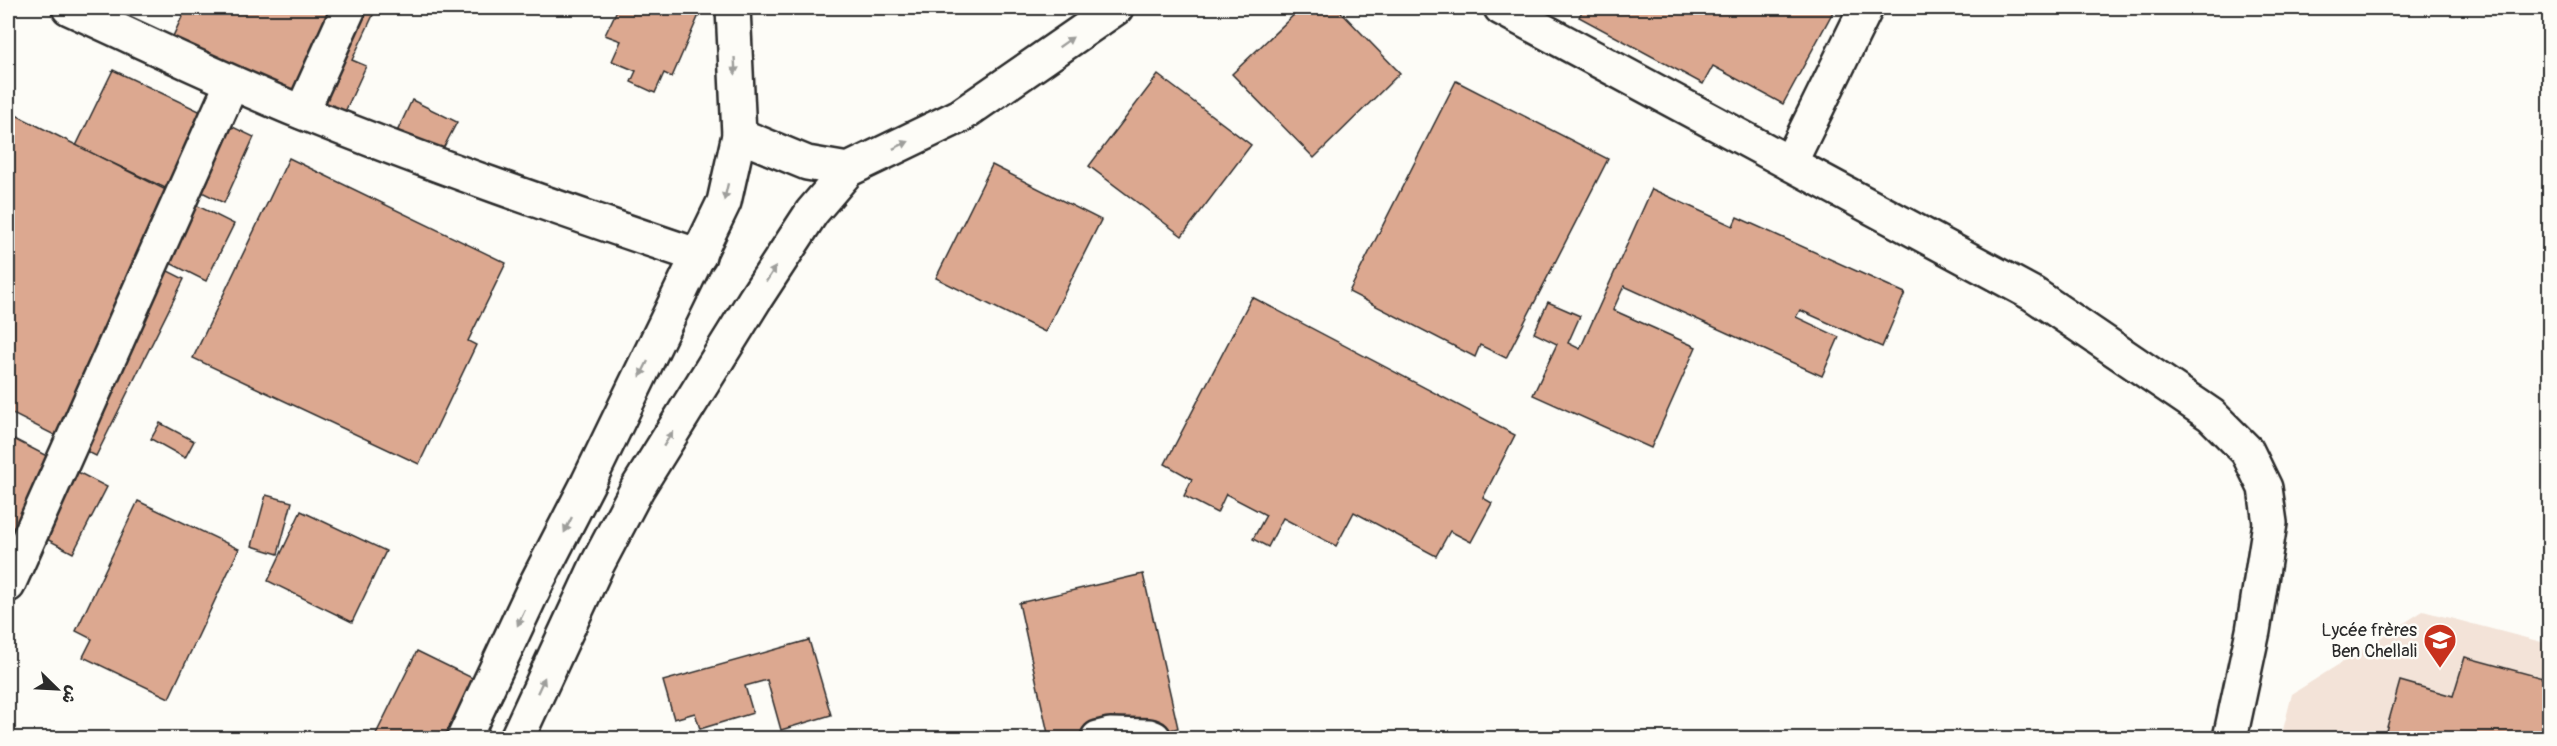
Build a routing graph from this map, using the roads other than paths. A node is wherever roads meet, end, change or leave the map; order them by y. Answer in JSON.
{"nodes":[{"id":1,"x":69,"y":8,"type":"edge"},
{"id":2,"x":349,"y":8,"type":"edge"},
{"id":3,"x":733,"y":8,"type":"edge"},
{"id":4,"x":1116,"y":8,"type":"edge"},
{"id":5,"x":1501,"y":8,"type":"edge"},
{"id":6,"x":1866,"y":8,"type":"edge"},
{"id":7,"x":232,"y":83,"type":"junction"},
{"id":8,"x":302,"y":112,"type":"junction"},
{"id":9,"x":739,"y":135,"type":"junction"},
{"id":10,"x":1790,"y":163,"type":"junction"},
{"id":11,"x":848,"y":170,"type":"junction"},
{"id":12,"x":699,"y":256,"type":"junction"},
{"id":13,"x":542,"y":575,"type":"junction"},
{"id":14,"x":8,"y":585,"type":"edge"},
{"id":15,"x":581,"y":602,"type":"junction"},
{"id":16,"x":468,"y":737,"type":"edge"},
{"id":17,"x":517,"y":738,"type":"edge"},
{"id":18,"x":1098,"y":738,"type":"edge"},
{"id":19,"x":1154,"y":738,"type":"edge"},
{"id":20,"x":2230,"y":738,"type":"edge"}],
"edges":[{"from":1,"to":7,"type":"street"},
{"from":2,"to":8,"type":"street"},
{"from":3,"to":9,"type":"street","one_way":true},
{"from":11,"to":4,"type":"street","one_way":true},
{"from":5,"to":10,"type":"street"},
{"from":6,"to":10,"type":"street"},
{"from":7,"to":8,"type":"street"},
{"from":7,"to":14,"type":"street"},
{"from":8,"to":12,"type":"street"},
{"from":9,"to":11,"type":"street"},
{"from":9,"to":12,"type":"street","one_way":true},
{"from":10,"to":20,"type":"street"},
{"from":15,"to":11,"type":"street","one_way":true},
{"from":12,"to":13,"type":"street","one_way":true},
{"from":13,"to":15,"type":"street"},
{"from":13,"to":16,"type":"street","one_way":true},
{"from":17,"to":15,"type":"street","one_way":true},
{"from":18,"to":19,"type":"street"}]}
